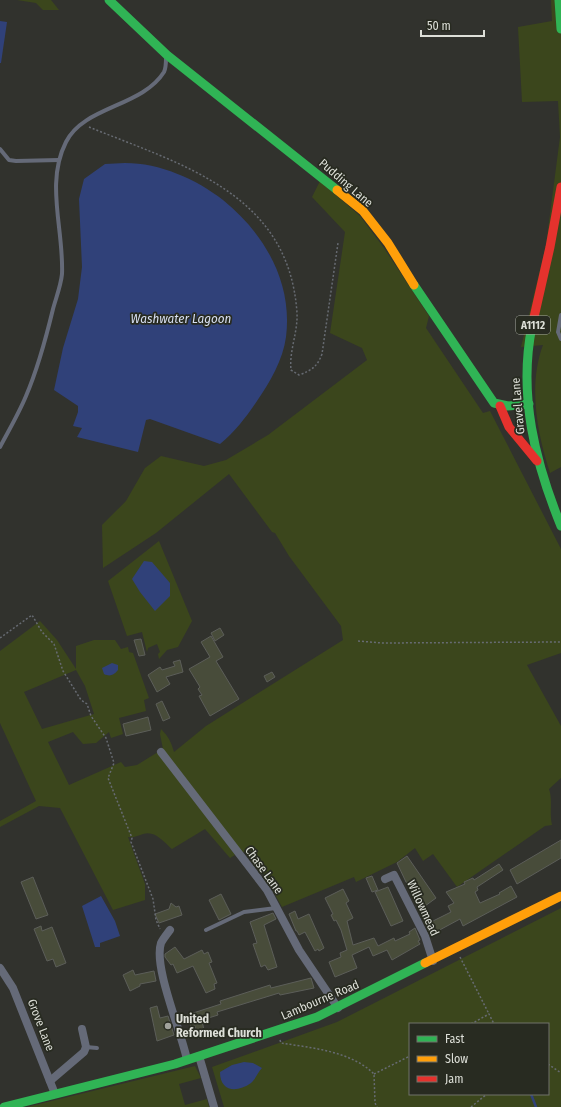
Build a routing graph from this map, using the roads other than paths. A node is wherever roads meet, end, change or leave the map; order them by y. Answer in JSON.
{"nodes":[{"id":1,"x":109,"y":0,"type":"edge"},
{"id":2,"x":559,"y":0,"type":"edge"},
{"id":3,"x":561,"y":29,"type":"edge"},
{"id":4,"x":167,"y":54,"type":"junction"},
{"id":5,"x":0,"y":149,"type":"edge"},
{"id":6,"x":59,"y":160,"type":"junction"},
{"id":7,"x":561,"y":187,"type":"edge"},
{"id":8,"x":559,"y":212,"type":"edge"},
{"id":9,"x":561,"y":315,"type":"edge"},
{"id":10,"x":561,"y":339,"type":"edge"},
{"id":11,"x":529,"y":404,"type":"junction"},
{"id":12,"x":500,"y":406,"type":"junction"},
{"id":13,"x":0,"y":447,"type":"edge"},
{"id":14,"x":537,"y":461,"type":"junction"},
{"id":15,"x":561,"y":526,"type":"edge"},
{"id":16,"x":161,"y":752,"type":"dead end"},
{"id":17,"x":385,"y":879,"type":"dead end"},
{"id":18,"x":561,"y":896,"type":"edge"},
{"id":19,"x":276,"y":908,"type":"junction"},
{"id":20,"x":170,"y":930,"type":"dead end"},
{"id":21,"x":206,"y":930,"type":"dead end"},
{"id":22,"x":433,"y":960,"type":"junction"},
{"id":23,"x":0,"y":968,"type":"edge"},
{"id":24,"x":338,"y":1008,"type":"junction"},
{"id":25,"x":82,"y":1029,"type":"dead end"},
{"id":26,"x":86,"y":1047,"type":"junction"},
{"id":27,"x":97,"y":1048,"type":"dead end"},
{"id":28,"x":199,"y":1056,"type":"junction"},
{"id":29,"x":187,"y":1060,"type":"junction"},
{"id":30,"x":50,"y":1081,"type":"junction"},
{"id":31,"x":55,"y":1094,"type":"junction"},
{"id":32,"x":4,"y":1107,"type":"edge"},
{"id":33,"x":214,"y":1107,"type":"edge"}],
"edges":[{"from":1,"to":4,"type":"main road","name":"Pudding Lane"},
{"from":2,"to":3,"type":"main road"},
{"from":4,"to":6,"type":"lane"},
{"from":4,"to":12,"type":"main road","name":"Pudding Lane"},
{"from":5,"to":6,"type":"lane"},
{"from":6,"to":13,"type":"lane"},
{"from":7,"to":8,"type":"main road","name":"Gravel Lane","number":"A1112"},
{"from":8,"to":11,"type":"main road","name":"Gravel Lane","number":"A1112"},
{"from":9,"to":10,"type":"lane"},
{"from":11,"to":12,"type":"main road"},
{"from":11,"to":14,"type":"main road","name":"Gravel Lane","number":"A1112"},
{"from":12,"to":14,"type":"main road"},
{"from":14,"to":15,"type":"main road","name":"Gravel Lane","number":"A1112"},
{"from":16,"to":19,"type":"street","name":"Chase Lane"},
{"from":17,"to":22,"type":"street","name":"Willowmead"},
{"from":18,"to":22,"type":"main road","name":"Lambourne Road"},
{"from":19,"to":21,"type":"lane"},
{"from":19,"to":24,"type":"street","name":"Chase Lane"},
{"from":20,"to":29,"type":"street"},
{"from":22,"to":24,"type":"main road","name":"Lambourne Road"},
{"from":23,"to":30,"type":"street","name":"Grove Lane"},
{"from":24,"to":28,"type":"main road","name":"Lambourne Road"},
{"from":25,"to":26,"type":"street"},
{"from":26,"to":27,"type":"lane"},
{"from":26,"to":30,"type":"street"},
{"from":28,"to":29,"type":"main road","name":"Lambourne Road"},
{"from":28,"to":33,"type":"street"},
{"from":29,"to":31,"type":"main road","name":"Lambourne Road"},
{"from":30,"to":31,"type":"street","name":"Grove Lane"},
{"from":31,"to":32,"type":"main road","name":"Lambourne Road"}]}
